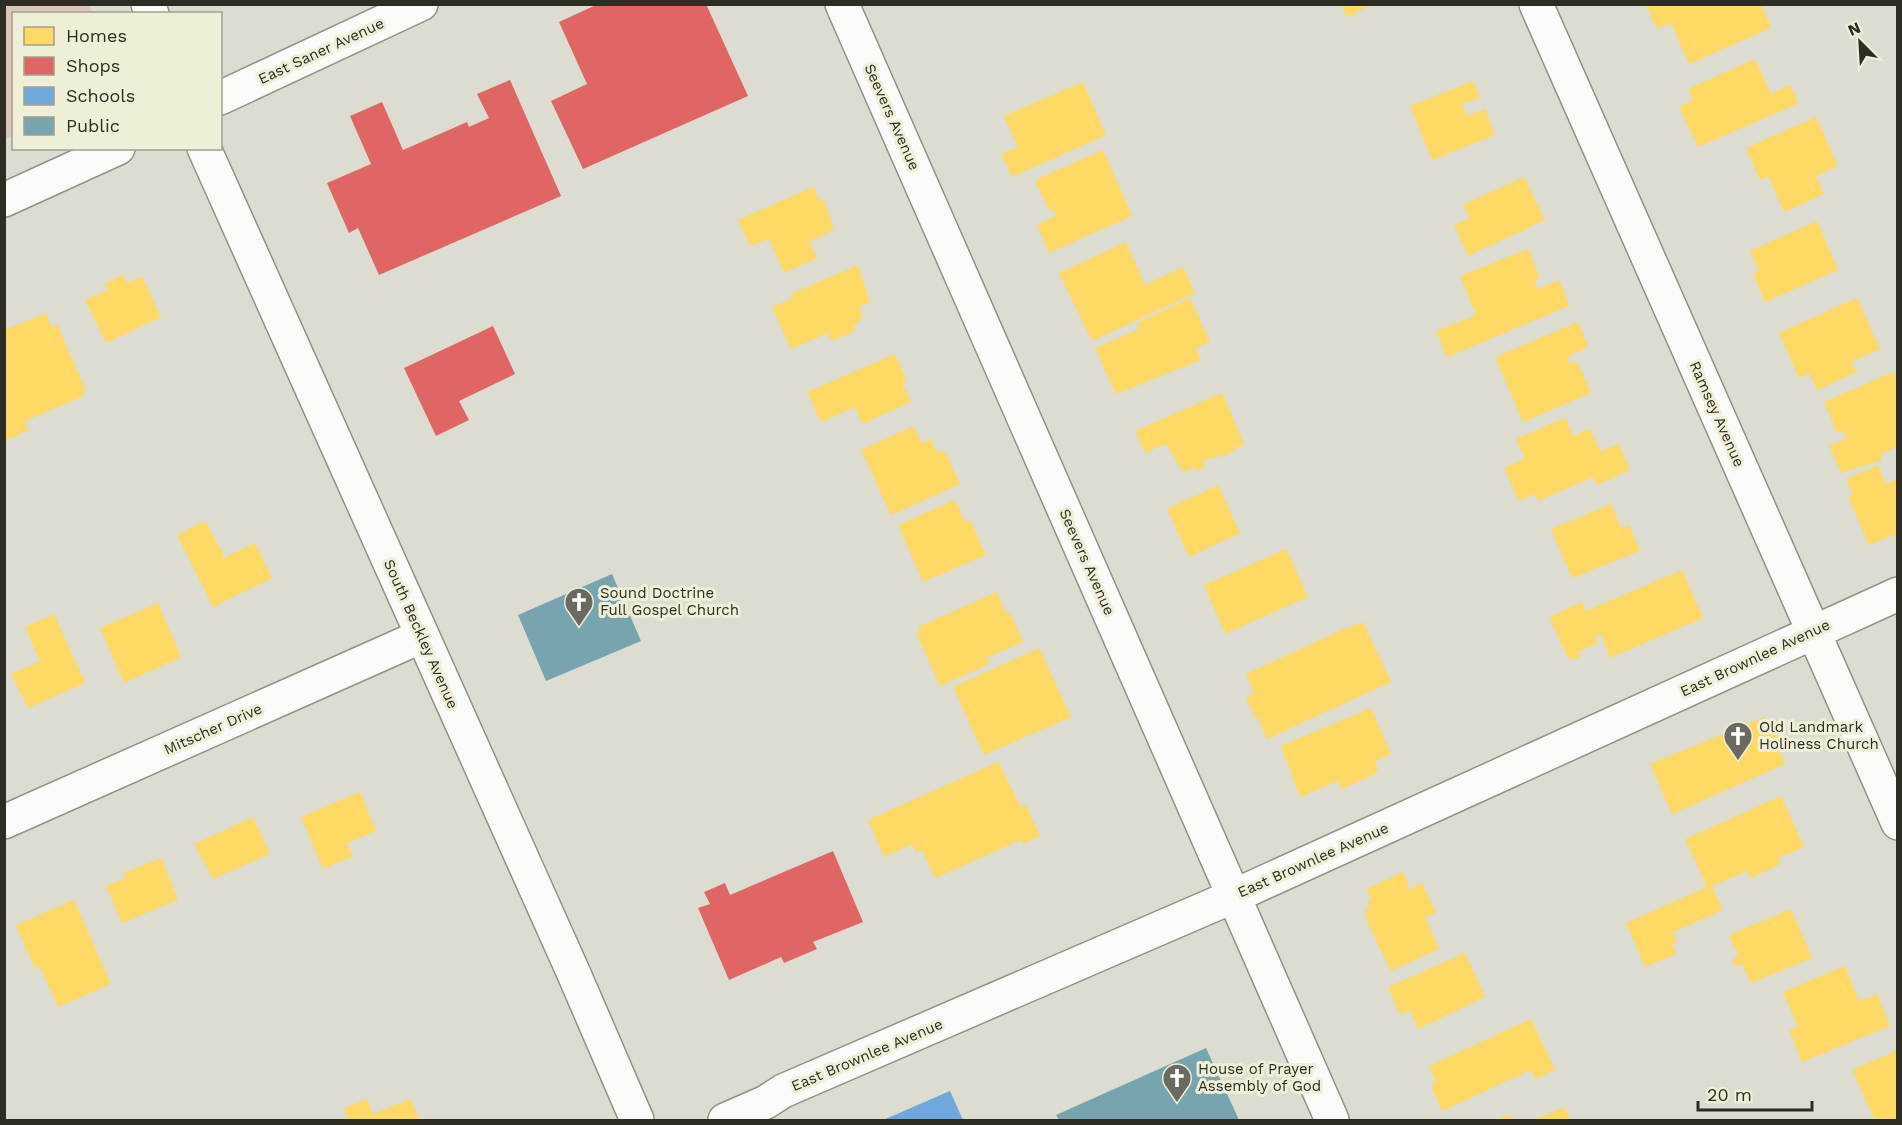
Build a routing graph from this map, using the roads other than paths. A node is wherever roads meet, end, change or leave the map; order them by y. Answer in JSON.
{"nodes":[{"id":1,"x":421,"y":4,"type":"edge"},
{"id":2,"x":842,"y":4,"type":"edge"},
{"id":3,"x":1536,"y":4,"type":"edge"},
{"id":4,"x":222,"y":97,"type":"edge"},
{"id":5,"x":114,"y":150,"type":"edge"},
{"id":6,"x":205,"y":150,"type":"edge"},
{"id":7,"x":4,"y":200,"type":"edge"},
{"id":8,"x":1898,"y":594,"type":"edge"},
{"id":9,"x":1813,"y":632,"type":"junction"},
{"id":10,"x":422,"y":636,"type":"junction"},
{"id":11,"x":4,"y":822,"type":"edge"},
{"id":12,"x":1898,"y":823,"type":"edge"},
{"id":13,"x":1234,"y":896,"type":"junction"},
{"id":14,"x":637,"y":1120,"type":"edge"},
{"id":15,"x":725,"y":1120,"type":"edge"},
{"id":16,"x":1332,"y":1120,"type":"edge"}],
"edges":[{"from":1,"to":4,"type":"street","name":"East Saner Avenue"},
{"from":2,"to":13,"type":"street","name":"Seevers Avenue"},
{"from":3,"to":9,"type":"street","name":"Ramsey Avenue"},
{"from":5,"to":7,"type":"street"},
{"from":6,"to":10,"type":"street","name":"South Beckley Avenue"},
{"from":8,"to":9,"type":"street","name":"East Brownlee Avenue"},
{"from":9,"to":12,"type":"street","name":"Ramsey Avenue"},
{"from":9,"to":13,"type":"street","name":"East Brownlee Avenue"},
{"from":10,"to":11,"type":"street","name":"Mitscher Drive"},
{"from":10,"to":14,"type":"street","name":"South Beckley Avenue"},
{"from":13,"to":15,"type":"street","name":"East Brownlee Avenue"},
{"from":13,"to":16,"type":"street","name":"Seevers Avenue"}]}
